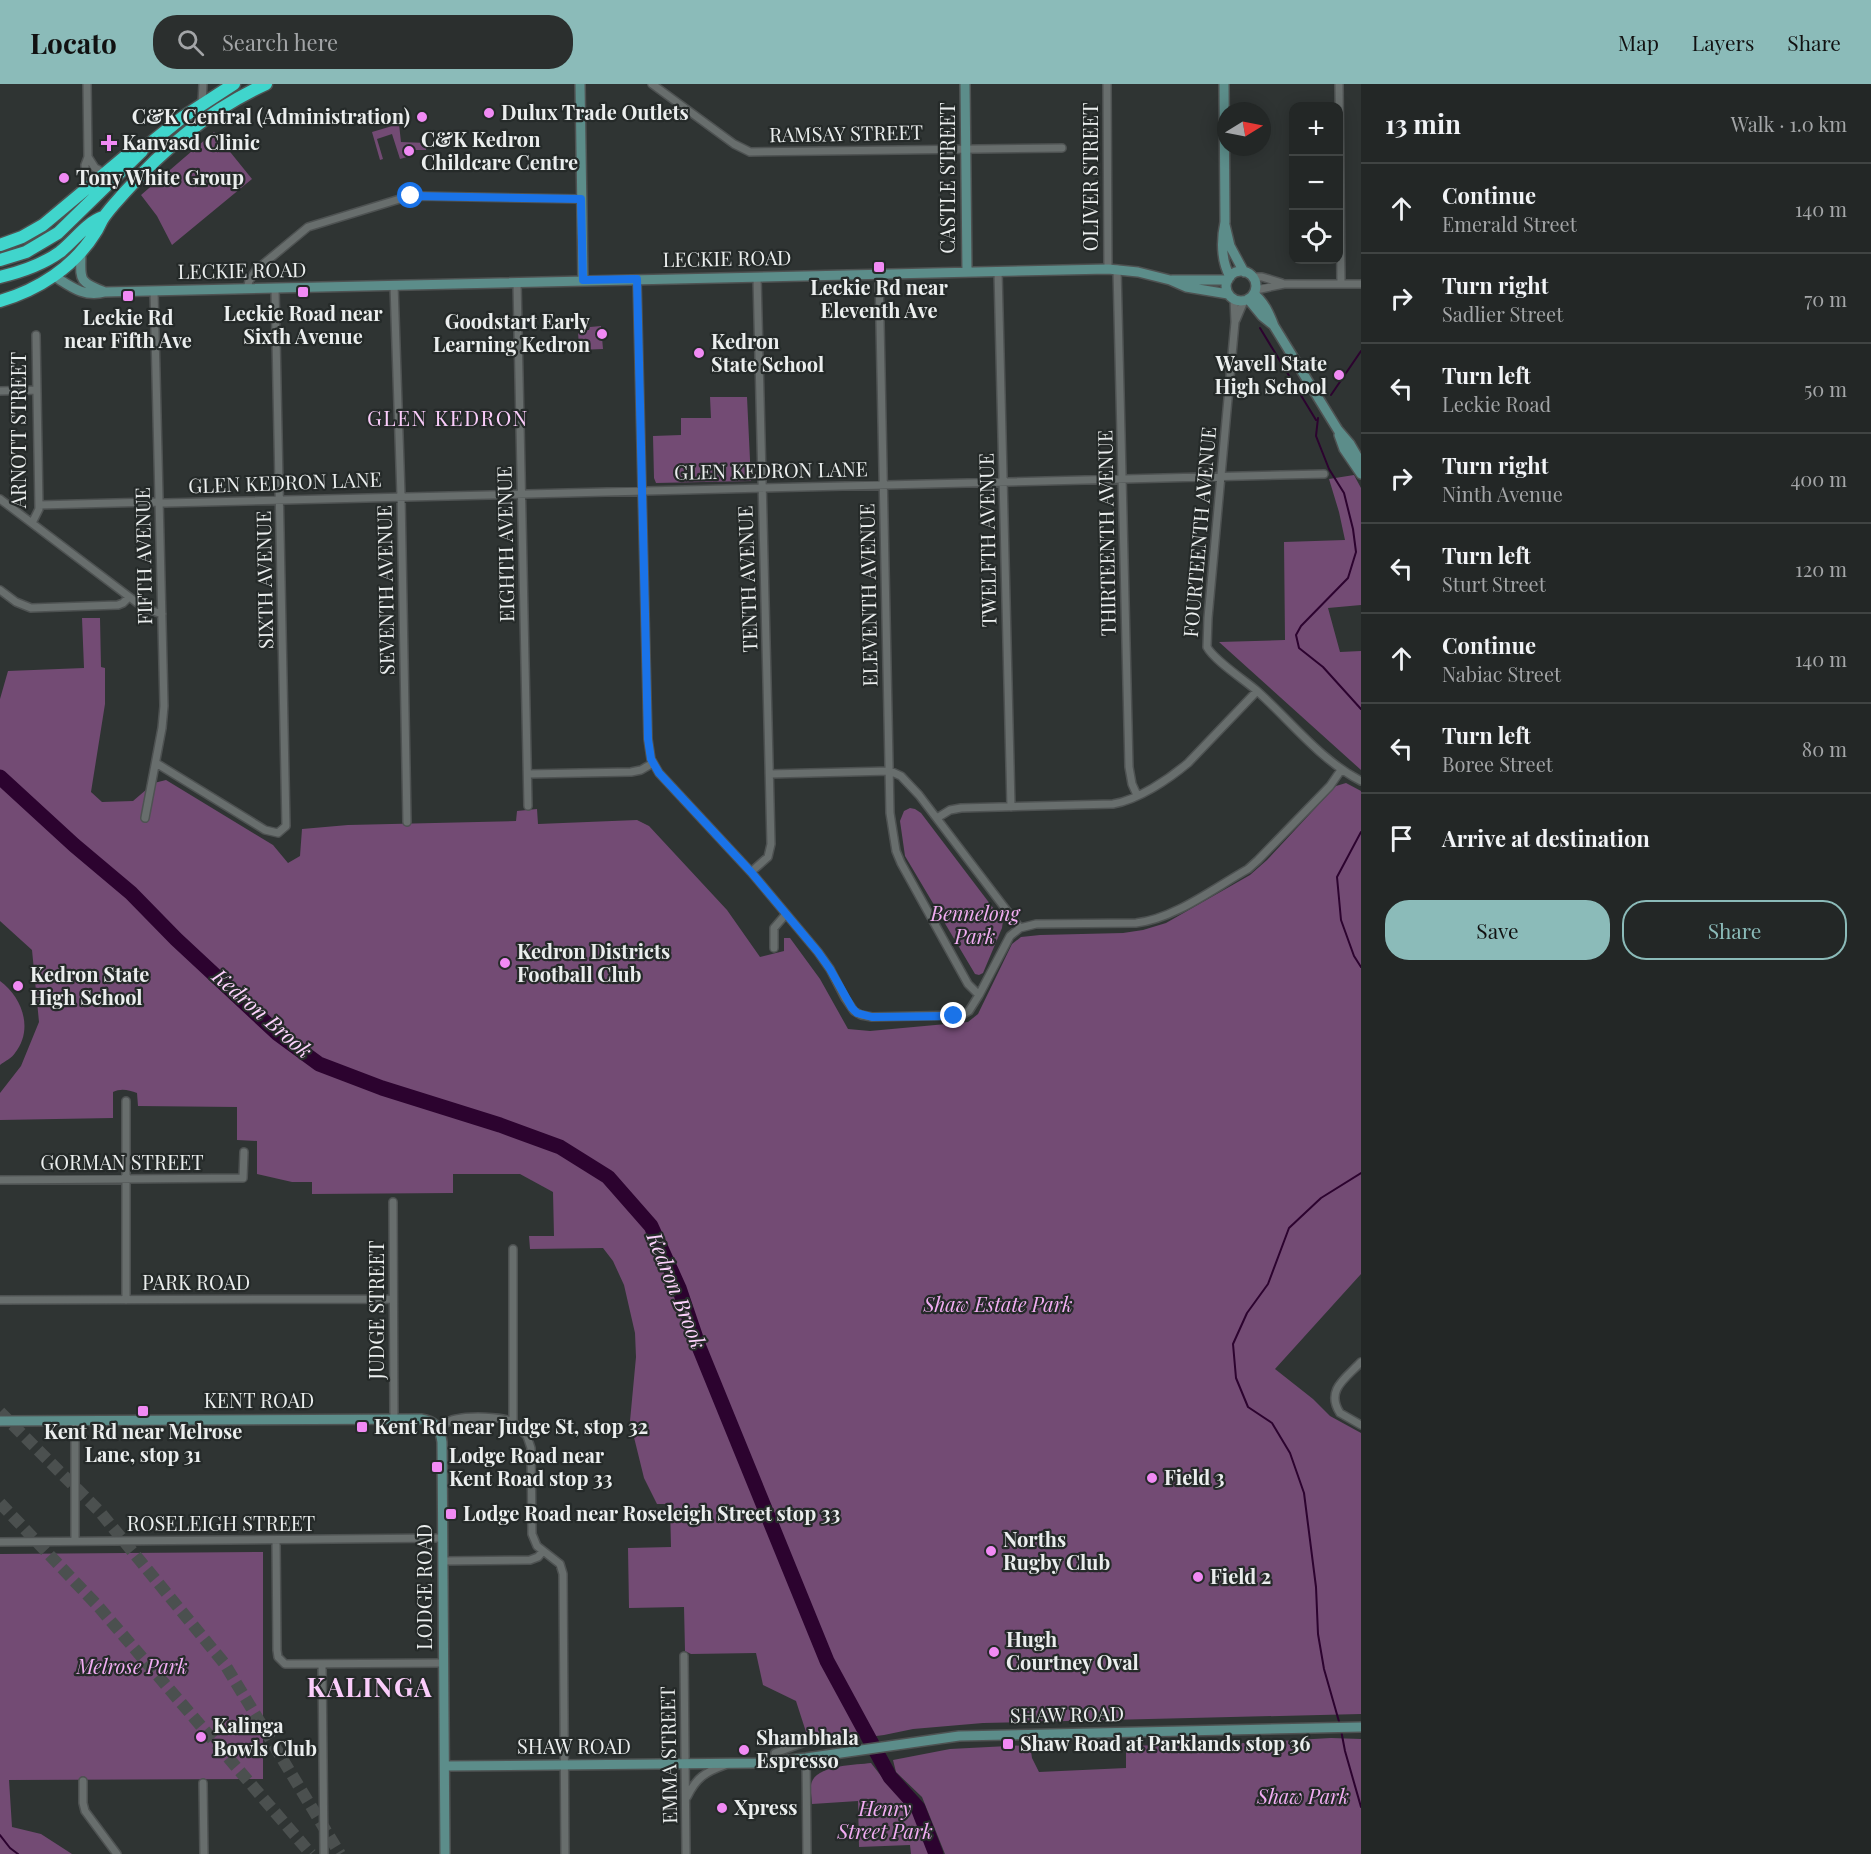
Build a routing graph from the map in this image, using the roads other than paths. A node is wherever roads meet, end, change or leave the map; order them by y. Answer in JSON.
{"nodes":[{"id":1,"x":87,"y":84,"type":"edge"},
{"id":2,"x":203,"y":84,"type":"edge"},
{"id":3,"x":233,"y":84,"type":"edge"},
{"id":4,"x":266,"y":84,"type":"edge"},
{"id":5,"x":580,"y":84,"type":"edge"},
{"id":6,"x":652,"y":84,"type":"edge"},
{"id":7,"x":965,"y":84,"type":"edge"},
{"id":8,"x":1107,"y":84,"type":"edge"},
{"id":9,"x":1224,"y":84,"type":"edge"},
{"id":10,"x":1339,"y":84,"type":"edge"},
{"id":11,"x":202,"y":104,"type":"junction"},
{"id":12,"x":1062,"y":148,"type":"dead end"},
{"id":13,"x":143,"y":149,"type":"junction"},
{"id":14,"x":966,"y":149,"type":"junction"},
{"id":15,"x":88,"y":157,"type":"junction"},
{"id":16,"x":105,"y":173,"type":"junction"},
{"id":17,"x":86,"y":188,"type":"junction"},
{"id":18,"x":581,"y":199,"type":"junction"},
{"id":19,"x":103,"y":217,"type":"junction"},
{"id":20,"x":1225,"y":222,"type":"junction"},
{"id":21,"x":0,"y":245,"type":"edge"},
{"id":22,"x":81,"y":250,"type":"junction"},
{"id":23,"x":0,"y":260,"type":"edge"},
{"id":24,"x":1113,"y":269,"type":"junction"},
{"id":25,"x":998,"y":271,"type":"junction"},
{"id":26,"x":967,"y":272,"type":"junction"},
{"id":27,"x":1244,"y":272,"type":"junction"},
{"id":28,"x":879,"y":274,"type":"junction"},
{"id":29,"x":54,"y":276,"type":"junction"},
{"id":30,"x":0,"y":277,"type":"edge"},
{"id":31,"x":757,"y":277,"type":"junction"},
{"id":32,"x":1253,"y":277,"type":"junction"},
{"id":33,"x":1229,"y":278,"type":"junction"},
{"id":34,"x":637,"y":279,"type":"junction"},
{"id":35,"x":583,"y":280,"type":"junction"},
{"id":36,"x":1170,"y":280,"type":"junction"},
{"id":37,"x":517,"y":282,"type":"junction"},
{"id":38,"x":1284,"y":284,"type":"junction"},
{"id":39,"x":1341,"y":284,"type":"junction"},
{"id":40,"x":1361,"y":284,"type":"edge"},
{"id":41,"x":394,"y":285,"type":"junction"},
{"id":42,"x":274,"y":288,"type":"junction"},
{"id":43,"x":247,"y":289,"type":"junction"},
{"id":44,"x":154,"y":291,"type":"junction"},
{"id":45,"x":105,"y":292,"type":"junction"},
{"id":46,"x":1244,"y":296,"type":"junction"},
{"id":47,"x":0,"y":301,"type":"edge"},
{"id":48,"x":36,"y":335,"type":"dead end"},
{"id":49,"x":37,"y":390,"type":"junction"},
{"id":50,"x":0,"y":391,"type":"edge"},
{"id":51,"x":1338,"y":430,"type":"junction"},
{"id":52,"x":1361,"y":463,"type":"edge"},
{"id":53,"x":1324,"y":474,"type":"dead end"},
{"id":54,"x":1361,"y":474,"type":"edge"},
{"id":55,"x":1221,"y":477,"type":"junction"},
{"id":56,"x":1123,"y":479,"type":"junction"},
{"id":57,"x":1003,"y":482,"type":"junction"},
{"id":58,"x":883,"y":485,"type":"junction"},
{"id":59,"x":762,"y":488,"type":"junction"},
{"id":60,"x":642,"y":490,"type":"junction"},
{"id":61,"x":521,"y":493,"type":"junction"},
{"id":62,"x":401,"y":496,"type":"junction"},
{"id":63,"x":0,"y":499,"type":"edge"},
{"id":64,"x":280,"y":499,"type":"junction"},
{"id":65,"x":160,"y":502,"type":"junction"},
{"id":66,"x":39,"y":505,"type":"junction"},
{"id":67,"x":32,"y":523,"type":"junction"},
{"id":68,"x":0,"y":590,"type":"edge"},
{"id":69,"x":129,"y":597,"type":"junction"},
{"id":70,"x":162,"y":614,"type":"junction"},
{"id":71,"x":1257,"y":691,"type":"junction"},
{"id":72,"x":156,"y":763,"type":"junction"},
{"id":73,"x":653,"y":763,"type":"junction"},
{"id":74,"x":1341,"y":770,"type":"junction"},
{"id":75,"x":890,"y":771,"type":"junction"},
{"id":76,"x":528,"y":774,"type":"junction"},
{"id":77,"x":770,"y":774,"type":"junction"},
{"id":78,"x":1361,"y":781,"type":"edge"},
{"id":79,"x":1137,"y":795,"type":"junction"},
{"id":80,"x":528,"y":806,"type":"dead end"},
{"id":81,"x":1011,"y":807,"type":"junction"},
{"id":82,"x":145,"y":818,"type":"dead end"},
{"id":83,"x":937,"y":818,"type":"junction"},
{"id":84,"x":407,"y":822,"type":"dead end"},
{"id":85,"x":751,"y":872,"type":"junction"},
{"id":86,"x":786,"y":914,"type":"junction"},
{"id":87,"x":1020,"y":928,"type":"junction"},
{"id":88,"x":774,"y":948,"type":"dead end"},
{"id":89,"x":980,"y":995,"type":"junction"},
{"id":90,"x":126,"y":1101,"type":"dead end"},
{"id":91,"x":244,"y":1152,"type":"dead end"},
{"id":92,"x":126,"y":1179,"type":"junction"},
{"id":93,"x":0,"y":1180,"type":"edge"},
{"id":94,"x":393,"y":1202,"type":"dead end"},
{"id":95,"x":513,"y":1249,"type":"dead end"},
{"id":96,"x":392,"y":1299,"type":"junction"},
{"id":97,"x":0,"y":1300,"type":"edge"},
{"id":98,"x":126,"y":1300,"type":"junction"},
{"id":99,"x":1361,"y":1362,"type":"edge"},
{"id":100,"x":394,"y":1419,"type":"junction"},
{"id":101,"x":75,"y":1420,"type":"junction"},
{"id":102,"x":0,"y":1421,"type":"edge"},
{"id":103,"x":513,"y":1422,"type":"junction"},
{"id":104,"x":1361,"y":1425,"type":"edge"},
{"id":105,"x":439,"y":1428,"type":"junction"},
{"id":106,"x":443,"y":1538,"type":"junction"},
{"id":107,"x":276,"y":1540,"type":"junction"},
{"id":108,"x":75,"y":1541,"type":"junction"},
{"id":109,"x":0,"y":1542,"type":"edge"},
{"id":110,"x":543,"y":1551,"type":"junction"},
{"id":111,"x":443,"y":1561,"type":"junction"},
{"id":112,"x":684,"y":1656,"type":"dead end"},
{"id":113,"x":443,"y":1663,"type":"junction"},
{"id":114,"x":322,"y":1664,"type":"junction"},
{"id":115,"x":1359,"y":1727,"type":"edge"},
{"id":116,"x":813,"y":1739,"type":"dead end"},
{"id":117,"x":806,"y":1758,"type":"junction"},
{"id":118,"x":776,"y":1762,"type":"junction"},
{"id":119,"x":685,"y":1764,"type":"junction"},
{"id":120,"x":727,"y":1764,"type":"junction"},
{"id":121,"x":565,"y":1765,"type":"junction"},
{"id":122,"x":445,"y":1766,"type":"junction"},
{"id":123,"x":83,"y":1781,"type":"dead end"},
{"id":124,"x":203,"y":1784,"type":"dead end"},
{"id":125,"x":686,"y":1800,"type":"junction"},
{"id":126,"x":117,"y":1854,"type":"edge"},
{"id":127,"x":204,"y":1854,"type":"edge"},
{"id":128,"x":324,"y":1854,"type":"edge"},
{"id":129,"x":445,"y":1854,"type":"edge"},
{"id":130,"x":566,"y":1854,"type":"edge"},
{"id":131,"x":686,"y":1854,"type":"edge"},
{"id":132,"x":807,"y":1854,"type":"edge"}],
"edges":[{"from":1,"to":15,"type":"street"},
{"from":2,"to":11,"type":"street"},
{"from":3,"to":11,"type":"highway"},
{"from":4,"to":19,"type":"highway"},
{"from":5,"to":18,"type":"street"},
{"from":6,"to":14,"type":"street","name":"RAMSAY STREET"},
{"from":7,"to":14,"type":"street","name":"CASTLE STREET"},
{"from":8,"to":24,"type":"street","name":"OLIVER STREET"},
{"from":9,"to":20,"type":"street"},
{"from":10,"to":39,"type":"street"},
{"from":11,"to":13,"type":"highway"},
{"from":12,"to":14,"type":"street","name":"RAMSAY STREET"},
{"from":13,"to":16,"type":"highway"},
{"from":13,"to":23,"type":"highway"},
{"from":14,"to":26,"type":"street","name":"CASTLE STREET"},
{"from":15,"to":16,"type":"street"},
{"from":15,"to":17,"type":"street"},
{"from":16,"to":17,"type":"highway"},
{"from":17,"to":21,"type":"highway"},
{"from":18,"to":35,"type":"street"},
{"from":18,"to":43,"type":"street"},
{"from":19,"to":22,"type":"highway"},
{"from":19,"to":30,"type":"highway"},
{"from":20,"to":27,"type":"street"},
{"from":20,"to":33,"type":"street"},
{"from":22,"to":29,"type":"highway"},
{"from":22,"to":45,"type":"street"},
{"from":24,"to":25,"type":"street","name":"LECKIE ROAD"},
{"from":24,"to":36,"type":"street","name":"LECKIE ROAD"},
{"from":24,"to":56,"type":"street","name":"THIRTEENTH AVENUE"},
{"from":25,"to":26,"type":"street","name":"LECKIE ROAD"},
{"from":25,"to":57,"type":"street","name":"TWELFTH AVENUE"},
{"from":26,"to":28,"type":"street","name":"LECKIE ROAD"},
{"from":27,"to":32,"type":"street"},
{"from":27,"to":33,"type":"street","name":"LECKIE ROAD"},
{"from":28,"to":31,"type":"street","name":"LECKIE ROAD"},
{"from":28,"to":58,"type":"street","name":"ELEVENTH AVENUE"},
{"from":29,"to":45,"type":"street","name":"LECKIE ROAD"},
{"from":29,"to":47,"type":"highway"},
{"from":31,"to":34,"type":"street","name":"LECKIE ROAD"},
{"from":31,"to":59,"type":"street","name":"TENTH AVENUE"},
{"from":32,"to":38,"type":"street"},
{"from":32,"to":46,"type":"street"},
{"from":33,"to":36,"type":"street","name":"LECKIE ROAD"},
{"from":33,"to":46,"type":"street"},
{"from":34,"to":35,"type":"street","name":"LECKIE ROAD"},
{"from":34,"to":60,"type":"street"},
{"from":35,"to":37,"type":"street","name":"LECKIE ROAD"},
{"from":36,"to":46,"type":"street","name":"LECKIE ROAD"},
{"from":37,"to":41,"type":"street","name":"LECKIE ROAD"},
{"from":37,"to":61,"type":"street","name":"EIGHTH AVENUE"},
{"from":38,"to":39,"type":"street"},
{"from":38,"to":46,"type":"street"},
{"from":39,"to":40,"type":"street"},
{"from":41,"to":42,"type":"street","name":"LECKIE ROAD"},
{"from":41,"to":62,"type":"street","name":"SEVENTH AVENUE"},
{"from":42,"to":43,"type":"street","name":"LECKIE ROAD"},
{"from":42,"to":64,"type":"street","name":"SIXTH AVENUE"},
{"from":43,"to":44,"type":"street","name":"LECKIE ROAD"},
{"from":44,"to":45,"type":"street","name":"LECKIE ROAD"},
{"from":44,"to":65,"type":"street","name":"FIFTH AVENUE"},
{"from":46,"to":51,"type":"street"},
{"from":46,"to":55,"type":"street","name":"FOURTEENTH AVENUE"},
{"from":48,"to":49,"type":"street","name":"ARNOTT STREET"},
{"from":49,"to":50,"type":"street"},
{"from":49,"to":66,"type":"street","name":"ARNOTT STREET"},
{"from":51,"to":52,"type":"street"},
{"from":51,"to":54,"type":"street"},
{"from":53,"to":55,"type":"street","name":"GLEN KEDRON LANE"},
{"from":55,"to":56,"type":"street","name":"GLEN KEDRON LANE"},
{"from":55,"to":71,"type":"street","name":"FOURTEENTH AVENUE"},
{"from":56,"to":57,"type":"street","name":"GLEN KEDRON LANE"},
{"from":56,"to":79,"type":"street","name":"THIRTEENTH AVENUE"},
{"from":57,"to":58,"type":"street","name":"GLEN KEDRON LANE"},
{"from":57,"to":81,"type":"street","name":"TWELFTH AVENUE"},
{"from":58,"to":59,"type":"street","name":"GLEN KEDRON LANE"},
{"from":58,"to":75,"type":"street","name":"ELEVENTH AVENUE"},
{"from":59,"to":60,"type":"street","name":"GLEN KEDRON LANE"},
{"from":59,"to":77,"type":"street","name":"TENTH AVENUE"},
{"from":60,"to":61,"type":"street","name":"GLEN KEDRON LANE"},
{"from":60,"to":73,"type":"street"},
{"from":61,"to":62,"type":"street","name":"GLEN KEDRON LANE"},
{"from":61,"to":76,"type":"street","name":"EIGHTH AVENUE"},
{"from":62,"to":64,"type":"street","name":"GLEN KEDRON LANE"},
{"from":62,"to":84,"type":"street","name":"SEVENTH AVENUE"},
{"from":63,"to":67,"type":"street"},
{"from":64,"to":65,"type":"street","name":"GLEN KEDRON LANE"},
{"from":64,"to":72,"type":"street","name":"SIXTH AVENUE"},
{"from":65,"to":66,"type":"street","name":"GLEN KEDRON LANE"},
{"from":65,"to":70,"type":"street","name":"FIFTH AVENUE"},
{"from":66,"to":67,"type":"street","name":"ARNOTT STREET"},
{"from":67,"to":69,"type":"street"},
{"from":68,"to":69,"type":"street"},
{"from":69,"to":70,"type":"street"},
{"from":70,"to":72,"type":"street","name":"FIFTH AVENUE"},
{"from":71,"to":74,"type":"street","name":"FOURTEENTH AVENUE"},
{"from":71,"to":79,"type":"street"},
{"from":72,"to":82,"type":"street","name":"FIFTH AVENUE"},
{"from":73,"to":76,"type":"street"},
{"from":73,"to":85,"type":"street"},
{"from":74,"to":78,"type":"street","name":"FOURTEENTH AVENUE"},
{"from":74,"to":87,"type":"street"},
{"from":75,"to":77,"type":"street"},
{"from":75,"to":83,"type":"street"},
{"from":75,"to":89,"type":"street","name":"ELEVENTH AVENUE"},
{"from":76,"to":80,"type":"street","name":"EIGHTH AVENUE"},
{"from":77,"to":85,"type":"street","name":"TENTH AVENUE"},
{"from":79,"to":81,"type":"street"},
{"from":81,"to":83,"type":"street"},
{"from":83,"to":87,"type":"street"},
{"from":85,"to":86,"type":"street"},
{"from":86,"to":88,"type":"street"},
{"from":86,"to":89,"type":"street"},
{"from":87,"to":89,"type":"street"},
{"from":90,"to":92,"type":"street"},
{"from":91,"to":92,"type":"street","name":"GORMAN STREET"},
{"from":92,"to":93,"type":"street","name":"GORMAN STREET"},
{"from":92,"to":98,"type":"street"},
{"from":94,"to":96,"type":"street","name":"JUDGE STREET"},
{"from":95,"to":103,"type":"street"},
{"from":96,"to":98,"type":"street","name":"PARK ROAD"},
{"from":96,"to":100,"type":"street","name":"JUDGE STREET"},
{"from":97,"to":98,"type":"street","name":"PARK ROAD"},
{"from":99,"to":104,"type":"street"},
{"from":100,"to":101,"type":"street","name":"KENT ROAD"},
{"from":100,"to":105,"type":"street","name":"KENT ROAD"},
{"from":101,"to":102,"type":"street","name":"KENT ROAD"},
{"from":101,"to":108,"type":"street"},
{"from":103,"to":105,"type":"street"},
{"from":103,"to":110,"type":"street"},
{"from":105,"to":106,"type":"street","name":"LODGE ROAD"},
{"from":106,"to":107,"type":"street","name":"ROSELEIGH STREET"},
{"from":106,"to":111,"type":"street","name":"LODGE ROAD"},
{"from":107,"to":108,"type":"street","name":"ROSELEIGH STREET"},
{"from":107,"to":114,"type":"street"},
{"from":108,"to":109,"type":"street","name":"ROSELEIGH STREET"},
{"from":110,"to":111,"type":"street"},
{"from":110,"to":121,"type":"street"},
{"from":111,"to":113,"type":"street","name":"LODGE ROAD"},
{"from":112,"to":119,"type":"street","name":"EMMA STREET"},
{"from":113,"to":114,"type":"street"},
{"from":113,"to":122,"type":"street","name":"LODGE ROAD"},
{"from":114,"to":128,"type":"street"},
{"from":115,"to":117,"type":"street","name":"SHAW ROAD"},
{"from":116,"to":118,"type":"street"},
{"from":117,"to":118,"type":"street","name":"SHAW ROAD"},
{"from":117,"to":132,"type":"street"},
{"from":118,"to":120,"type":"street","name":"SHAW ROAD"},
{"from":119,"to":120,"type":"street","name":"SHAW ROAD"},
{"from":119,"to":121,"type":"street","name":"SHAW ROAD"},
{"from":119,"to":125,"type":"street","name":"EMMA STREET"},
{"from":120,"to":125,"type":"street"},
{"from":121,"to":122,"type":"street","name":"SHAW ROAD"},
{"from":121,"to":130,"type":"street"},
{"from":122,"to":129,"type":"street","name":"LODGE ROAD"},
{"from":123,"to":126,"type":"street"},
{"from":124,"to":127,"type":"street"},
{"from":125,"to":131,"type":"street","name":"EMMA STREET"}]}
